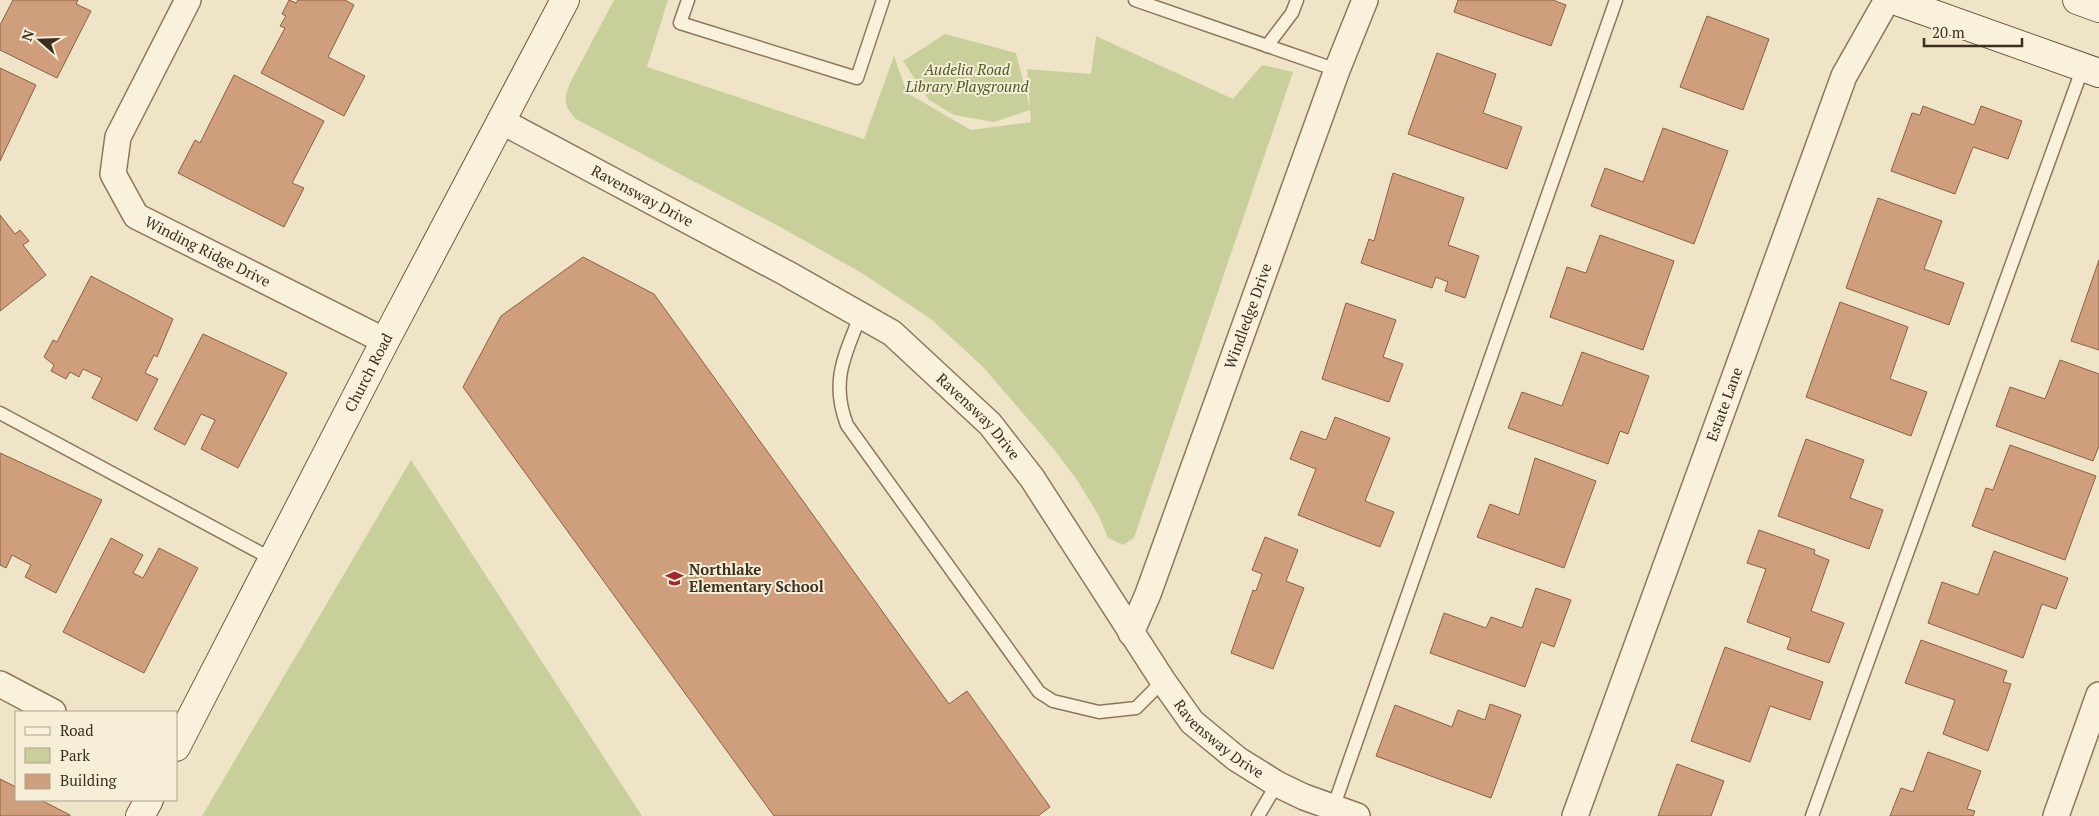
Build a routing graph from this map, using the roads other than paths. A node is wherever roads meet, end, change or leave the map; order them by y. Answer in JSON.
{"nodes":[{"id":1,"x":188,"y":0,"type":"edge"},
{"id":2,"x":565,"y":0,"type":"edge"},
{"id":3,"x":688,"y":0,"type":"edge"},
{"id":4,"x":883,"y":0,"type":"edge"},
{"id":5,"x":1135,"y":0,"type":"edge"},
{"id":6,"x":1297,"y":0,"type":"edge"},
{"id":7,"x":1365,"y":0,"type":"edge"},
{"id":8,"x":1616,"y":0,"type":"edge"},
{"id":9,"x":1887,"y":0,"type":"edge"},
{"id":10,"x":1894,"y":0,"type":"edge"},
{"id":11,"x":2077,"y":0,"type":"edge"},
{"id":12,"x":2099,"y":8,"type":"edge"},
{"id":13,"x":1267,"y":46,"type":"junction"},
{"id":14,"x":1337,"y":70,"type":"junction"},
{"id":15,"x":2091,"y":70,"type":"edge"},
{"id":16,"x":501,"y":121,"type":"junction"},
{"id":17,"x":861,"y":314,"type":"junction"},
{"id":18,"x":385,"y":341,"type":"junction"},
{"id":19,"x":0,"y":413,"type":"edge"},
{"id":20,"x":272,"y":558,"type":"junction"},
{"id":21,"x":1131,"y":633,"type":"junction"},
{"id":22,"x":1163,"y":681,"type":"junction"},
{"id":23,"x":0,"y":684,"type":"edge"},
{"id":24,"x":2099,"y":695,"type":"edge"},
{"id":25,"x":51,"y":711,"type":"edge"},
{"id":26,"x":178,"y":742,"type":"edge"},
{"id":27,"x":1277,"y":784,"type":"junction"},
{"id":28,"x":148,"y":801,"type":"edge"},
{"id":29,"x":1332,"y":812,"type":"edge"},
{"id":30,"x":140,"y":816,"type":"edge"},
{"id":31,"x":1258,"y":816,"type":"edge"},
{"id":32,"x":1357,"y":816,"type":"edge"},
{"id":33,"x":1575,"y":816,"type":"edge"},
{"id":34,"x":1812,"y":816,"type":"edge"},
{"id":35,"x":2056,"y":816,"type":"edge"}],
"edges":[{"from":1,"to":18,"type":"street","name":"Winding Ridge Drive"},
{"from":2,"to":16,"type":"street","name":"Church Road"},
{"from":3,"to":4,"type":"lane"},
{"from":5,"to":13,"type":"lane"},
{"from":6,"to":13,"type":"lane"},
{"from":7,"to":14,"type":"street","name":"Windledge Drive"},
{"from":8,"to":29,"type":"lane"},
{"from":9,"to":33,"type":"street","name":"Estate Lane"},
{"from":10,"to":15,"type":"street"},
{"from":11,"to":12,"type":"street"},
{"from":13,"to":14,"type":"lane"},
{"from":14,"to":21,"type":"street","name":"Windledge Drive"},
{"from":15,"to":34,"type":"lane"},
{"from":16,"to":17,"type":"street","name":"Ravensway Drive"},
{"from":16,"to":18,"type":"street","name":"Church Road"},
{"from":17,"to":21,"type":"street","name":"Ravensway Drive"},
{"from":17,"to":22,"type":"lane"},
{"from":18,"to":20,"type":"street","name":"Church Road"},
{"from":19,"to":20,"type":"lane"},
{"from":20,"to":26,"type":"street","name":"Church Road"},
{"from":21,"to":22,"type":"street","name":"Ravensway Drive"},
{"from":22,"to":27,"type":"street","name":"Ravensway Drive"},
{"from":23,"to":25,"type":"street"},
{"from":24,"to":35,"type":"street"},
{"from":27,"to":29,"type":"street","name":"Ravensway Drive"},
{"from":27,"to":31,"type":"lane"},
{"from":28,"to":30,"type":"street"},
{"from":29,"to":32,"type":"street","name":"Ravensway Drive"}]}
